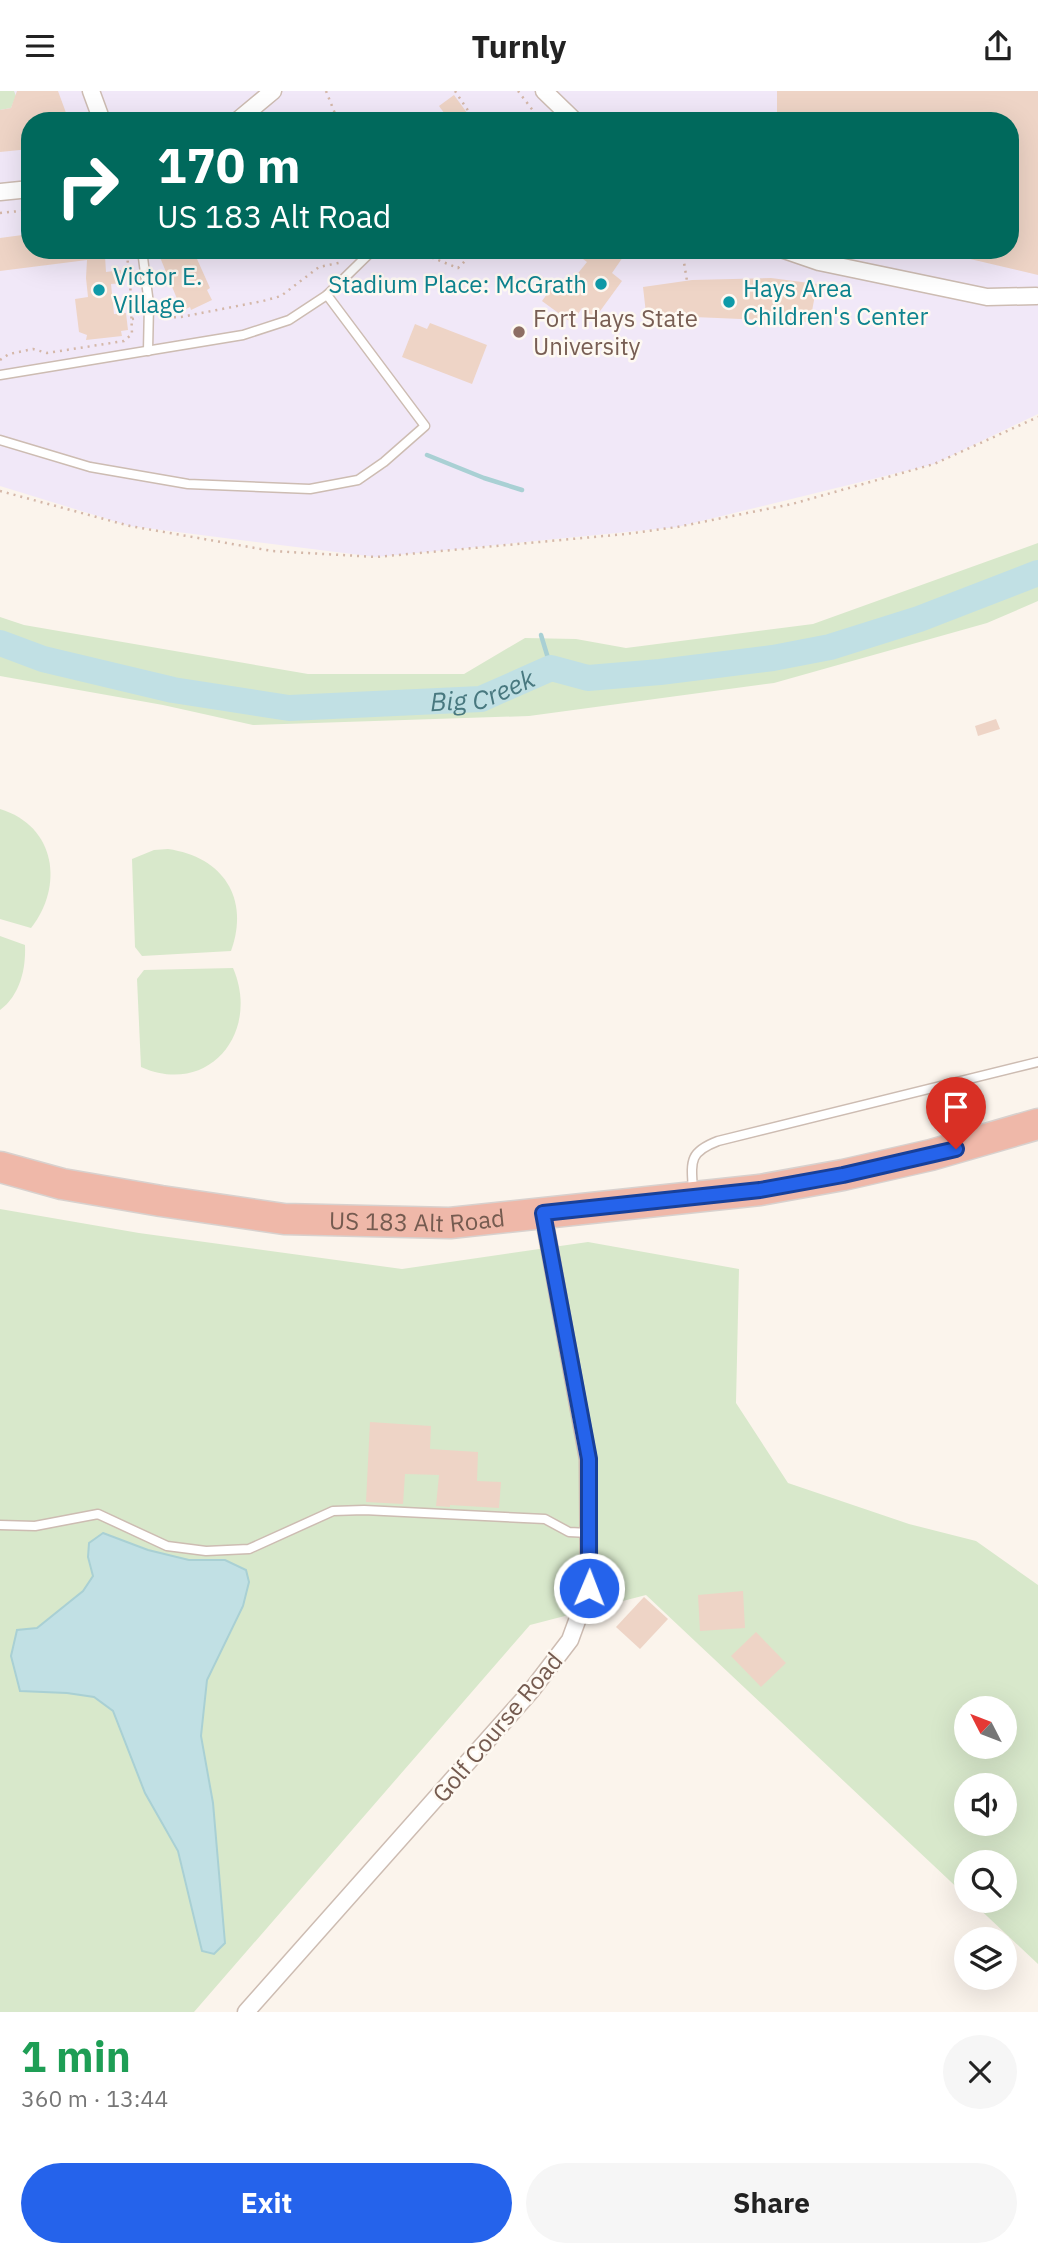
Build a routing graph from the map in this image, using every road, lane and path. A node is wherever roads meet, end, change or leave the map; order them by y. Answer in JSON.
{"nodes":[{"id":1,"x":91,"y":91,"type":"edge"},
{"id":2,"x":273,"y":91,"type":"edge"},
{"id":3,"x":326,"y":91,"type":"edge"},
{"id":4,"x":455,"y":91,"type":"edge"},
{"id":5,"x":518,"y":91,"type":"edge"},
{"id":6,"x":544,"y":91,"type":"edge"},
{"id":7,"x":99,"y":112,"type":"edge"},
{"id":8,"x":248,"y":112,"type":"edge"},
{"id":9,"x":334,"y":112,"type":"edge"},
{"id":10,"x":469,"y":112,"type":"edge"},
{"id":11,"x":534,"y":112,"type":"edge"},
{"id":12,"x":566,"y":112,"type":"edge"},
{"id":13,"x":21,"y":190,"type":"edge"},
{"id":14,"x":0,"y":192,"type":"edge"},
{"id":15,"x":21,"y":211,"type":"edge"},
{"id":16,"x":0,"y":213,"type":"edge"},
{"id":17,"x":127,"y":259,"type":"edge"},
{"id":18,"x":145,"y":259,"type":"edge"},
{"id":19,"x":364,"y":259,"type":"edge"},
{"id":20,"x":436,"y":259,"type":"edge"},
{"id":21,"x":467,"y":259,"type":"edge"},
{"id":22,"x":683,"y":259,"type":"edge"},
{"id":23,"x":810,"y":259,"type":"edge"},
{"id":24,"x":359,"y":264,"type":"junction"},
{"id":25,"x":687,"y":281,"type":"dead end"},
{"id":26,"x":327,"y":295,"type":"junction"},
{"id":27,"x":1036,"y":296,"type":"dead end"},
{"id":28,"x":149,"y":316,"type":"junction"},
{"id":29,"x":132,"y":319,"type":"junction"},
{"id":30,"x":148,"y":351,"type":"junction"},
{"id":31,"x":0,"y":360,"type":"edge"},
{"id":32,"x":0,"y":375,"type":"edge"},
{"id":33,"x":1038,"y":417,"type":"edge"},
{"id":34,"x":0,"y":440,"type":"edge"},
{"id":35,"x":0,"y":491,"type":"edge"},
{"id":36,"x":1038,"y":1062,"type":"edge"},
{"id":37,"x":1038,"y":1124,"type":"edge"},
{"id":38,"x":0,"y":1167,"type":"edge"},
{"id":39,"x":693,"y":1197,"type":"junction"},
{"id":40,"x":543,"y":1213,"type":"junction"},
{"id":41,"x":0,"y":1525,"type":"edge"},
{"id":42,"x":590,"y":1533,"type":"junction"},
{"id":43,"x":246,"y":2012,"type":"edge"}],
"edges":[{"from":1,"to":7,"type":"street"},
{"from":2,"to":8,"type":"street"},
{"from":3,"to":9,"type":"path"},
{"from":4,"to":10,"type":"path"},
{"from":5,"to":11,"type":"path"},
{"from":6,"to":12,"type":"street"},
{"from":13,"to":14,"type":"street"},
{"from":15,"to":16,"type":"path"},
{"from":17,"to":29,"type":"path"},
{"from":18,"to":28,"type":"lane"},
{"from":19,"to":24,"type":"lane"},
{"from":20,"to":21,"type":"path"},
{"from":22,"to":25,"type":"path"},
{"from":23,"to":27,"type":"street"},
{"from":24,"to":26,"type":"lane"},
{"from":24,"to":28,"type":"path"},
{"from":26,"to":30,"type":"lane"},
{"from":26,"to":34,"type":"lane"},
{"from":28,"to":29,"type":"path"},
{"from":28,"to":30,"type":"lane"},
{"from":29,"to":31,"type":"path"},
{"from":30,"to":32,"type":"lane"},
{"from":33,"to":35,"type":"path"},
{"from":36,"to":39,"type":"lane"},
{"from":37,"to":39,"type":"highway","name":"US 183 Alt Road"},
{"from":38,"to":40,"type":"highway","name":"US 183 Alt Road"},
{"from":39,"to":40,"type":"highway","name":"US 183 Alt Road"},
{"from":40,"to":42,"type":"street","name":"Golf Course Road"},
{"from":41,"to":42,"type":"lane"},
{"from":42,"to":43,"type":"street","name":"Golf Course Road"}]}
